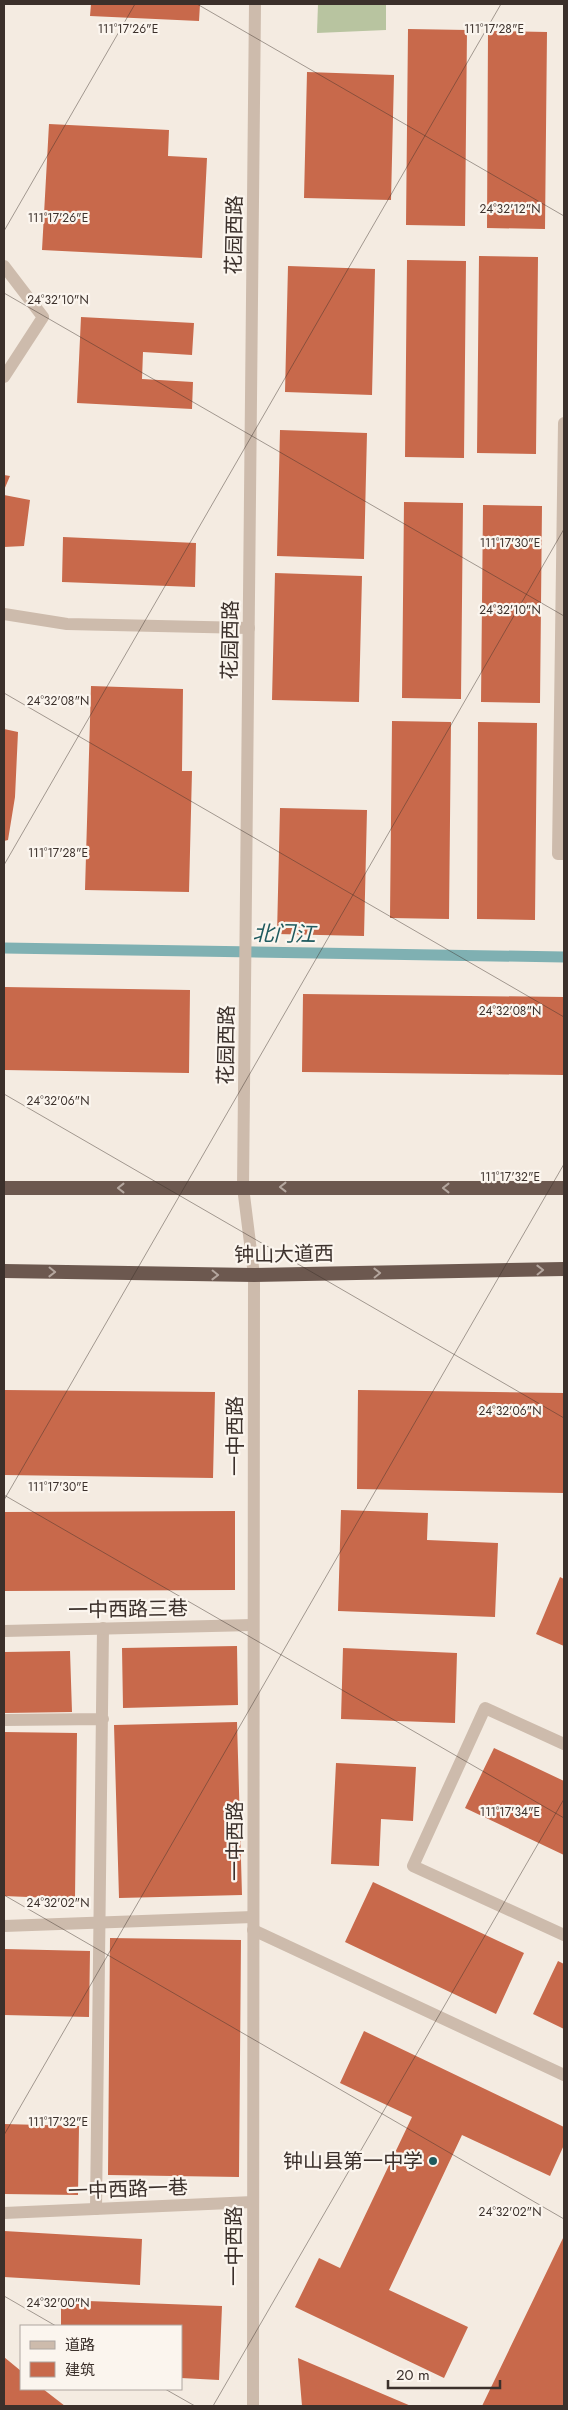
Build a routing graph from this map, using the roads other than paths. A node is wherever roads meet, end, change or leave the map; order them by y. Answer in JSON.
{"nodes":[{"id":1,"x":255,"y":4,"type":"edge"},
{"id":2,"x":4,"y":266,"type":"edge"},
{"id":3,"x":4,"y":377,"type":"edge"},
{"id":4,"x":564,"y":422,"type":"edge"},
{"id":5,"x":564,"y":440,"type":"edge"},
{"id":6,"x":563,"y":576,"type":"edge"},
{"id":7,"x":4,"y":614,"type":"edge"},
{"id":8,"x":249,"y":628,"type":"junction"},
{"id":9,"x":562,"y":721,"type":"edge"},
{"id":10,"x":564,"y":854,"type":"edge"},
{"id":11,"x":243,"y":1187,"type":"junction"},
{"id":12,"x":4,"y":1188,"type":"edge"},
{"id":13,"x":564,"y":1188,"type":"edge"},
{"id":14,"x":564,"y":1269,"type":"edge"},
{"id":15,"x":4,"y":1272,"type":"edge"},
{"id":16,"x":254,"y":1275,"type":"junction"},
{"id":17,"x":253,"y":1625,"type":"junction"},
{"id":18,"x":103,"y":1628,"type":"junction"},
{"id":19,"x":4,"y":1631,"type":"edge"},
{"id":20,"x":103,"y":1719,"type":"junction"},
{"id":21,"x":4,"y":1720,"type":"edge"},
{"id":22,"x":564,"y":1744,"type":"edge"},
{"id":23,"x":100,"y":1922,"type":"junction"},
{"id":24,"x":253,"y":1923,"type":"junction"},
{"id":25,"x":4,"y":1926,"type":"edge"},
{"id":26,"x":564,"y":1935,"type":"edge"},
{"id":27,"x":564,"y":2075,"type":"edge"},
{"id":28,"x":253,"y":2202,"type":"junction"},
{"id":29,"x":96,"y":2209,"type":"junction"},
{"id":30,"x":4,"y":2213,"type":"edge"},
{"id":31,"x":253,"y":2406,"type":"edge"}],
"edges":[{"from":1,"to":8,"type":"street","name":"花园西路"},
{"from":2,"to":3,"type":"street"},
{"from":4,"to":5,"type":"street"},
{"from":5,"to":6,"type":"street"},
{"from":6,"to":9,"type":"street"},
{"from":7,"to":8,"type":"street"},
{"from":8,"to":11,"type":"street","name":"花园西路"},
{"from":9,"to":10,"type":"street"},
{"from":11,"to":12,"type":"highway","one_way":true},
{"from":13,"to":11,"type":"highway","one_way":true},
{"from":11,"to":16,"type":"street","name":"花园西路"},
{"from":16,"to":14,"type":"highway","name":"钟山大道西","one_way":true},
{"from":15,"to":16,"type":"highway","name":"钟山大道西","one_way":true},
{"from":16,"to":17,"type":"street","name":"一中西路"},
{"from":17,"to":18,"type":"street","name":"一中西路三巷"},
{"from":17,"to":24,"type":"street","name":"一中西路"},
{"from":18,"to":19,"type":"street","name":"一中西路三巷"},
{"from":18,"to":20,"type":"street"},
{"from":20,"to":21,"type":"street"},
{"from":20,"to":23,"type":"street"},
{"from":22,"to":26,"type":"street"},
{"from":23,"to":24,"type":"street"},
{"from":23,"to":25,"type":"street"},
{"from":23,"to":29,"type":"street"},
{"from":24,"to":27,"type":"street"},
{"from":24,"to":28,"type":"street","name":"一中西路"},
{"from":28,"to":29,"type":"street","name":"一中西路一巷"},
{"from":28,"to":31,"type":"street","name":"一中西路"},
{"from":29,"to":30,"type":"street","name":"一中西路一巷"}]}
